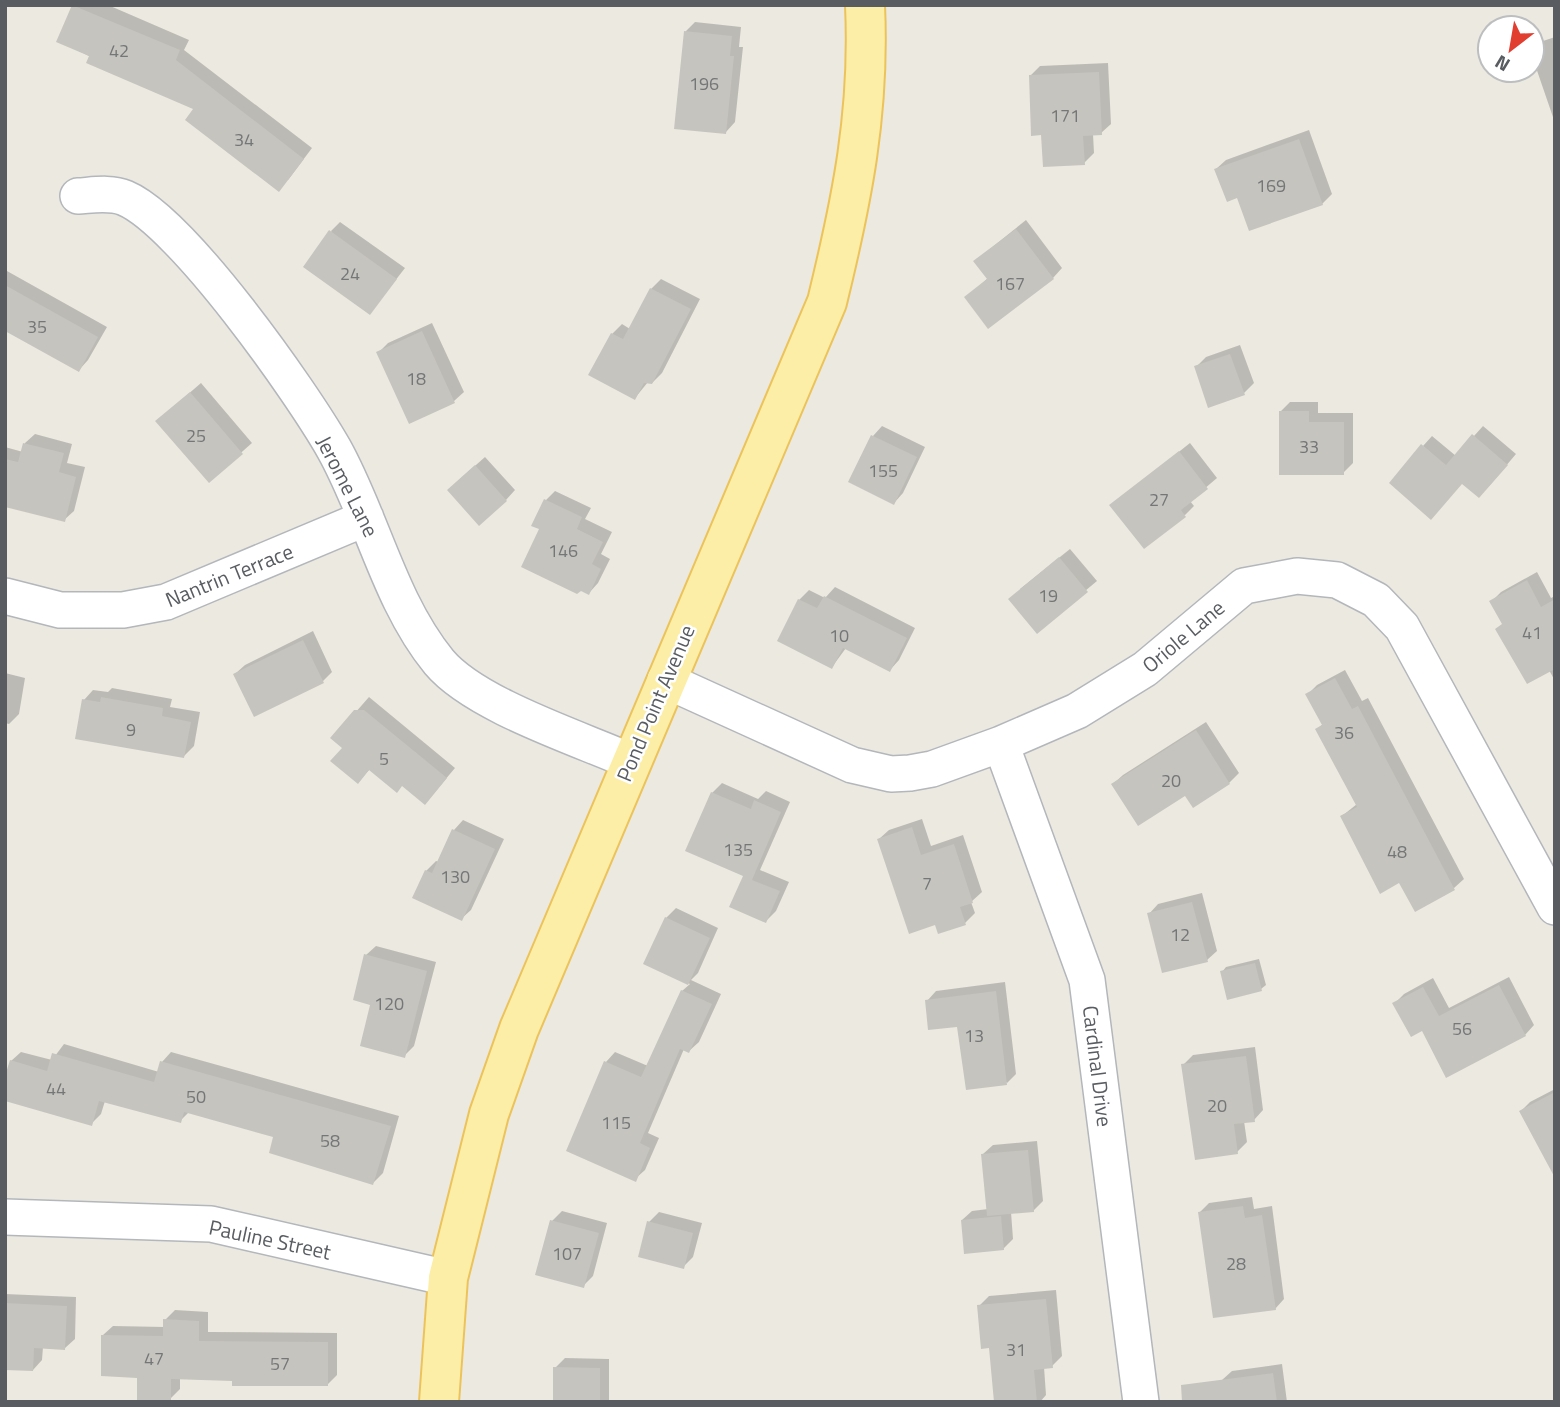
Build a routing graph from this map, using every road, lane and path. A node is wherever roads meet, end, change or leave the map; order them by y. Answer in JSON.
{"nodes":[{"id":1,"x":865,"y":5,"type":"edge"},
{"id":2,"x":78,"y":197,"type":"dead end"},
{"id":3,"x":366,"y":518,"type":"junction"},
{"id":4,"x":5,"y":596,"type":"edge"},
{"id":5,"x":665,"y":680,"type":"junction"},
{"id":6,"x":1001,"y":744,"type":"junction"},
{"id":7,"x":630,"y":761,"type":"junction"},
{"id":8,"x":1555,"y":907,"type":"edge"},
{"id":9,"x":5,"y":1217,"type":"edge"},
{"id":10,"x":448,"y":1278,"type":"junction"},
{"id":11,"x":439,"y":1402,"type":"edge"},
{"id":12,"x":1140,"y":1402,"type":"edge"}],
"edges":[{"from":1,"to":5,"type":"main road","name":"Pond Point Avenue"},
{"from":2,"to":3,"type":"street","name":"Jerome Lane"},
{"from":3,"to":4,"type":"street","name":"Nantrin Terrace"},
{"from":3,"to":7,"type":"street","name":"Jerome Lane"},
{"from":5,"to":6,"type":"street","name":"Oriole Lane"},
{"from":5,"to":7,"type":"main road","name":"Pond Point Avenue"},
{"from":6,"to":8,"type":"street","name":"Oriole Lane"},
{"from":6,"to":12,"type":"street","name":"Cardinal Drive"},
{"from":7,"to":10,"type":"main road","name":"Pond Point Avenue"},
{"from":9,"to":10,"type":"street","name":"Pauline Street"},
{"from":10,"to":11,"type":"main road","name":"Pond Point Avenue"}]}
